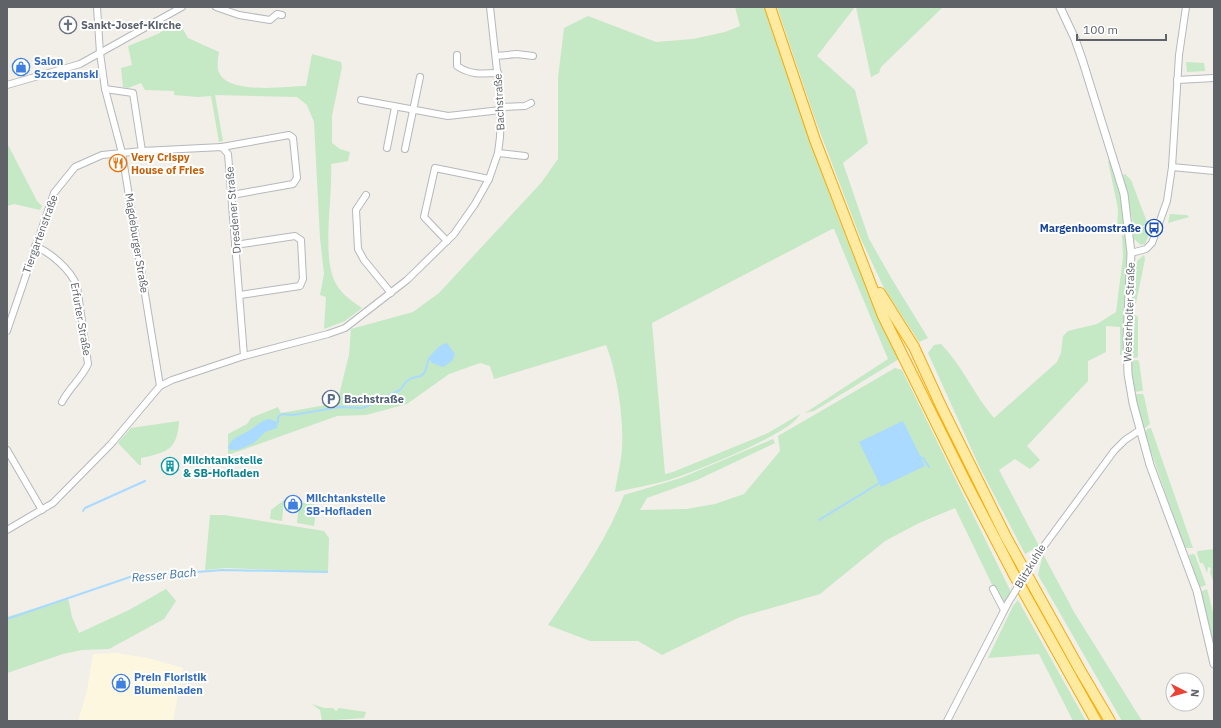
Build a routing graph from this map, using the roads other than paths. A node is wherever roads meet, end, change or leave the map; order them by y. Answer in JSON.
{"nodes":[{"id":1,"x":97,"y":7,"type":"edge"},
{"id":2,"x":182,"y":7,"type":"edge"},
{"id":3,"x":216,"y":7,"type":"edge"},
{"id":4,"x":490,"y":7,"type":"edge"},
{"id":5,"x":770,"y":7,"type":"edge"},
{"id":6,"x":1060,"y":7,"type":"edge"},
{"id":7,"x":1186,"y":7,"type":"edge"},
{"id":8,"x":282,"y":15,"type":"dead end"},
{"id":9,"x":100,"y":53,"type":"junction"},
{"id":10,"x":457,"y":55,"type":"dead end"},
{"id":11,"x":496,"y":56,"type":"junction"},
{"id":12,"x":533,"y":56,"type":"dead end"},
{"id":13,"x":498,"y":73,"type":"junction"},
{"id":14,"x":420,"y":77,"type":"dead end"},
{"id":15,"x":1214,"y":78,"type":"edge"},
{"id":16,"x":1177,"y":80,"type":"junction"},
{"id":17,"x":7,"y":85,"type":"edge"},
{"id":18,"x":105,"y":89,"type":"junction"},
{"id":19,"x":361,"y":100,"type":"dead end"},
{"id":20,"x":531,"y":103,"type":"dead end"},
{"id":21,"x":394,"y":107,"type":"junction"},
{"id":22,"x":501,"y":109,"type":"junction"},
{"id":23,"x":414,"y":110,"type":"junction"},
{"id":24,"x":222,"y":147,"type":"junction"},
{"id":25,"x":387,"y":148,"type":"dead end"},
{"id":26,"x":405,"y":149,"type":"dead end"},
{"id":27,"x":142,"y":151,"type":"junction"},
{"id":28,"x":122,"y":153,"type":"junction"},
{"id":29,"x":498,"y":153,"type":"junction"},
{"id":30,"x":525,"y":156,"type":"dead end"},
{"id":31,"x":1172,"y":167,"type":"junction"},
{"id":32,"x":1214,"y":171,"type":"edge"},
{"id":33,"x":489,"y":179,"type":"junction"},
{"id":34,"x":232,"y":195,"type":"junction"},
{"id":35,"x":366,"y":195,"type":"dead end"},
{"id":36,"x":447,"y":241,"type":"junction"},
{"id":37,"x":235,"y":245,"type":"junction"},
{"id":38,"x":35,"y":246,"type":"junction"},
{"id":39,"x":1131,"y":253,"type":"junction"},
{"id":40,"x":864,"y":263,"type":"junction"},
{"id":41,"x":391,"y":293,"type":"junction"},
{"id":42,"x":240,"y":295,"type":"junction"},
{"id":43,"x":7,"y":331,"type":"edge"},
{"id":44,"x":244,"y":356,"type":"junction"},
{"id":45,"x":160,"y":386,"type":"junction"},
{"id":46,"x":62,"y":402,"type":"dead end"},
{"id":47,"x":1140,"y":430,"type":"junction"},
{"id":48,"x":7,"y":450,"type":"edge"},
{"id":49,"x":42,"y":510,"type":"junction"},
{"id":50,"x":7,"y":530,"type":"edge"},
{"id":51,"x":993,"y":589,"type":"dead end"},
{"id":52,"x":1004,"y":610,"type":"junction"},
{"id":53,"x":1214,"y":664,"type":"edge"},
{"id":54,"x":947,"y":721,"type":"edge"},
{"id":55,"x":1096,"y":721,"type":"edge"},
{"id":56,"x":1110,"y":721,"type":"edge"}],
"edges":[{"from":1,"to":9,"type":"street","name":"Magdeburger Straße"},
{"from":2,"to":9,"type":"street"},
{"from":3,"to":8,"type":"street"},
{"from":4,"to":11,"type":"street","name":"Bachstraße"},
{"from":5,"to":40,"type":"highway"},
{"from":6,"to":39,"type":"street","name":"Westerholter Straße"},
{"from":7,"to":16,"type":"street"},
{"from":9,"to":17,"type":"street"},
{"from":9,"to":18,"type":"street","name":"Magdeburger Straße"},
{"from":10,"to":13,"type":"street"},
{"from":11,"to":12,"type":"street"},
{"from":11,"to":13,"type":"street","name":"Bachstraße"},
{"from":13,"to":22,"type":"street","name":"Bachstraße"},
{"from":14,"to":23,"type":"street"},
{"from":15,"to":16,"type":"street"},
{"from":16,"to":31,"type":"street"},
{"from":18,"to":27,"type":"street"},
{"from":18,"to":28,"type":"street","name":"Magdeburger Straße"},
{"from":19,"to":21,"type":"street"},
{"from":20,"to":22,"type":"street"},
{"from":21,"to":23,"type":"street"},
{"from":21,"to":25,"type":"street"},
{"from":22,"to":23,"type":"street"},
{"from":22,"to":29,"type":"street","name":"Bachstraße"},
{"from":23,"to":26,"type":"street"},
{"from":24,"to":27,"type":"street"},
{"from":24,"to":34,"type":"street","name":"Dresdener Straße"},
{"from":24,"to":34,"type":"street"},
{"from":27,"to":28,"type":"street"},
{"from":28,"to":38,"type":"street","name":"Tiergartenstraße"},
{"from":28,"to":45,"type":"street","name":"Magdeburger Straße"},
{"from":29,"to":30,"type":"street"},
{"from":29,"to":33,"type":"street","name":"Bachstraße"},
{"from":31,"to":32,"type":"street"},
{"from":31,"to":39,"type":"street"},
{"from":33,"to":36,"type":"street","name":"Bachstraße"},
{"from":33,"to":36,"type":"street"},
{"from":34,"to":37,"type":"street","name":"Dresdener Straße"},
{"from":35,"to":41,"type":"street"},
{"from":36,"to":41,"type":"street","name":"Bachstraße"},
{"from":37,"to":42,"type":"street","name":"Dresdener Straße"},
{"from":37,"to":42,"type":"street"},
{"from":38,"to":43,"type":"street","name":"Tiergartenstraße"},
{"from":38,"to":46,"type":"street","name":"Erfurter Straße"},
{"from":39,"to":47,"type":"street","name":"Westerholter Straße"},
{"from":40,"to":55,"type":"highway"},
{"from":40,"to":56,"type":"highway"},
{"from":41,"to":44,"type":"street","name":"Bachstraße"},
{"from":42,"to":44,"type":"street","name":"Dresdener Straße"},
{"from":44,"to":45,"type":"street","name":"Bachstraße"},
{"from":45,"to":49,"type":"street","name":"Bachstraße"},
{"from":47,"to":52,"type":"street","name":"Blitzkuhle","bridge":true},
{"from":47,"to":53,"type":"street","name":"Westerholter Straße"},
{"from":48,"to":49,"type":"street"},
{"from":49,"to":50,"type":"street","name":"Bachstraße"},
{"from":51,"to":52,"type":"street"},
{"from":52,"to":54,"type":"street","name":"Blitzkuhle"}]}
